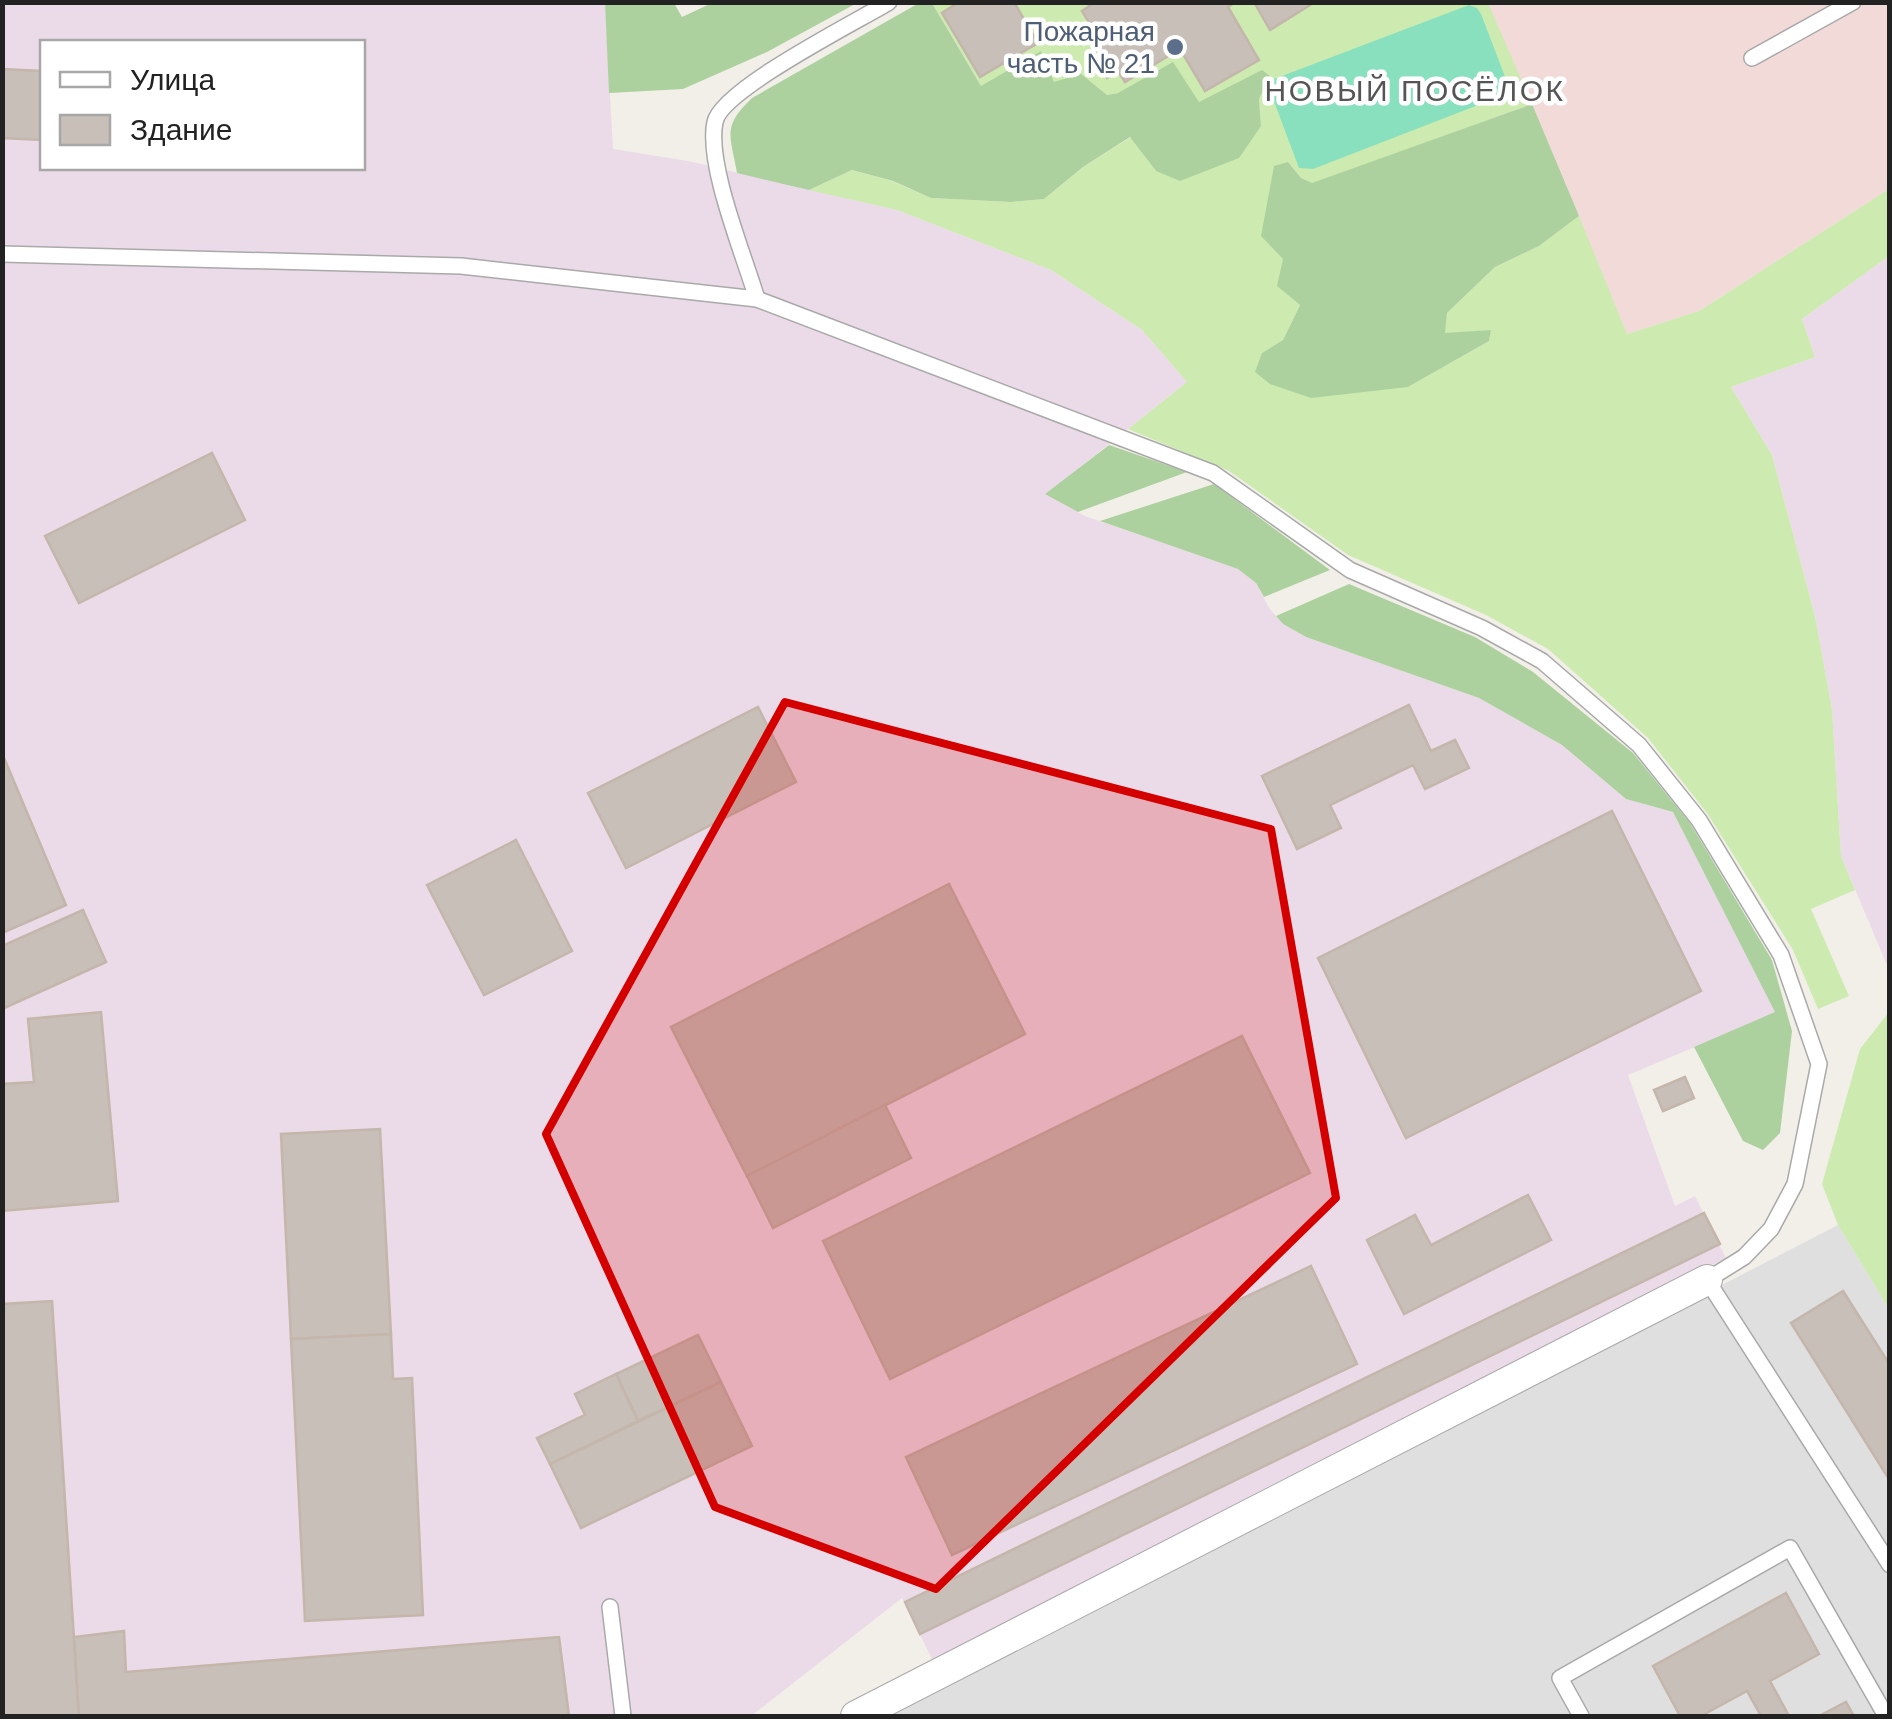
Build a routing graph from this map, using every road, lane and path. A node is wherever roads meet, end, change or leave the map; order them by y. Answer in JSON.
{"nodes":[{"id":1,"x":889,"y":2,"type":"edge"},
{"id":2,"x":1853,"y":2,"type":"edge"},
{"id":3,"x":1752,"y":58,"type":"dead end"},
{"id":4,"x":2,"y":254,"type":"edge"},
{"id":5,"x":757,"y":299,"type":"junction"},
{"id":6,"x":1707,"y":1280,"type":"junction"},
{"id":7,"x":1890,"y":1566,"type":"edge"},
{"id":8,"x":610,"y":1607,"type":"dead end"},
{"id":9,"x":623,"y":1716,"type":"edge"},
{"id":10,"x":856,"y":1716,"type":"edge"},
{"id":11,"x":1581,"y":1716,"type":"edge"},
{"id":12,"x":1886,"y":1716,"type":"edge"}],
"edges":[{"from":1,"to":5,"type":"lane"},
{"from":2,"to":3,"type":"lane"},
{"from":4,"to":5,"type":"lane"},
{"from":5,"to":6,"type":"lane"},
{"from":6,"to":7,"type":"lane"},
{"from":6,"to":10,"type":"street"},
{"from":8,"to":9,"type":"lane"},
{"from":11,"to":12,"type":"lane"}]}
